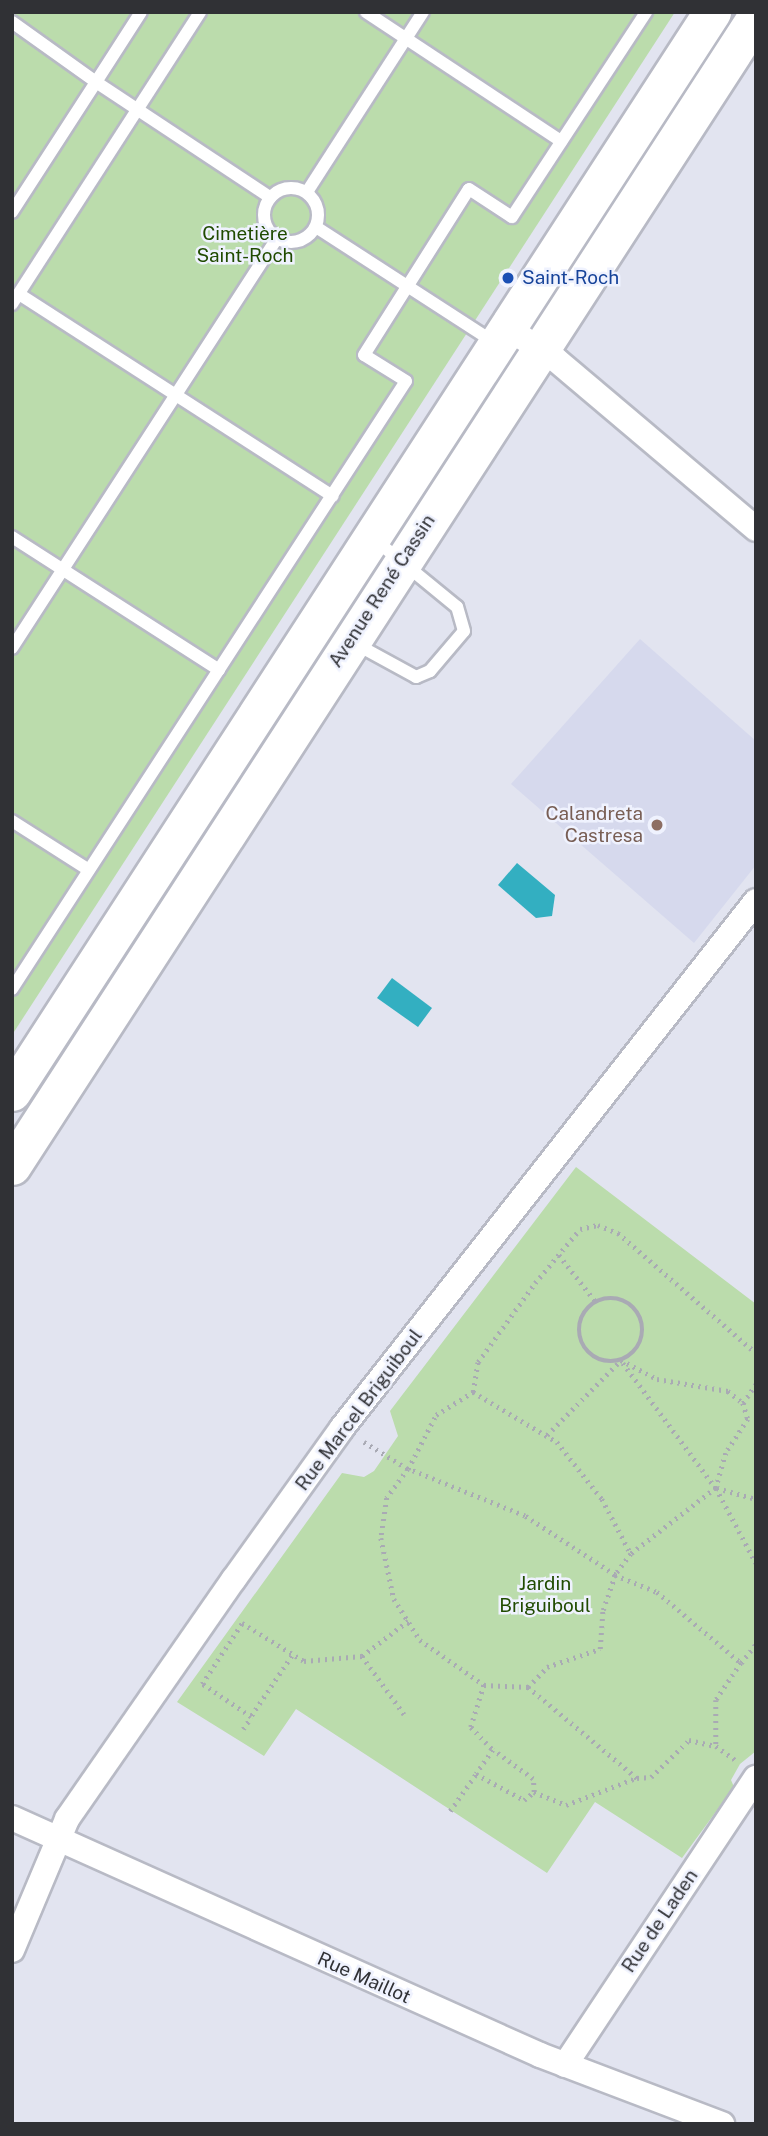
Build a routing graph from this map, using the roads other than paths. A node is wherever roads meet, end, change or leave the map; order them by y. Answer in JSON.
{"nodes":[{"id":1,"x":141,"y":12,"type":"edge"},
{"id":2,"x":200,"y":12,"type":"edge"},
{"id":3,"x":366,"y":12,"type":"edge"},
{"id":4,"x":423,"y":12,"type":"edge"},
{"id":5,"x":646,"y":12,"type":"edge"},
{"id":6,"x":712,"y":12,"type":"edge"},
{"id":7,"x":756,"y":17,"type":"edge"},
{"id":8,"x":12,"y":22,"type":"edge"},
{"id":9,"x":406,"y":39,"type":"junction"},
{"id":10,"x":96,"y":82,"type":"junction"},
{"id":11,"x":137,"y":110,"type":"junction"},
{"id":12,"x":637,"y":127,"type":"junction"},
{"id":13,"x":561,"y":141,"type":"junction"},
{"id":14,"x":669,"y":150,"type":"junction"},
{"id":15,"x":307,"y":192,"type":"junction"},
{"id":16,"x":270,"y":197,"type":"junction"},
{"id":17,"x":12,"y":212,"type":"edge"},
{"id":18,"x":316,"y":227,"type":"junction"},
{"id":19,"x":277,"y":238,"type":"junction"},
{"id":20,"x":407,"y":288,"type":"junction"},
{"id":21,"x":15,"y":299,"type":"edge"},
{"id":22,"x":501,"y":335,"type":"junction"},
{"id":23,"x":539,"y":348,"type":"junction"},
{"id":24,"x":176,"y":396,"type":"junction"},
{"id":25,"x":332,"y":496,"type":"junction"},
{"id":26,"x":756,"y":529,"type":"edge"},
{"id":27,"x":370,"y":536,"type":"junction"},
{"id":28,"x":12,"y":537,"type":"edge"},
{"id":29,"x":402,"y":560,"type":"junction"},
{"id":30,"x":63,"y":569,"type":"junction"},
{"id":31,"x":350,"y":641,"type":"junction"},
{"id":32,"x":12,"y":648,"type":"edge"},
{"id":33,"x":219,"y":670,"type":"junction"},
{"id":34,"x":262,"y":705,"type":"junction"},
{"id":35,"x":295,"y":726,"type":"junction"},
{"id":36,"x":12,"y":821,"type":"edge"},
{"id":37,"x":89,"y":870,"type":"junction"},
{"id":38,"x":756,"y":901,"type":"edge"},
{"id":39,"x":12,"y":989,"type":"edge"},
{"id":40,"x":12,"y":1092,"type":"edge"},
{"id":41,"x":12,"y":1166,"type":"edge"},
{"id":42,"x":748,"y":1771,"type":"edge"},
{"id":43,"x":12,"y":1818,"type":"edge"},
{"id":44,"x":58,"y":1840,"type":"junction"},
{"id":45,"x":21,"y":1909,"type":"edge"},
{"id":46,"x":12,"y":1950,"type":"edge"},
{"id":47,"x":565,"y":2064,"type":"junction"},
{"id":48,"x":722,"y":2124,"type":"edge"}],
"edges":[{"from":1,"to":10,"type":"lane"},
{"from":2,"to":11,"type":"lane"},
{"from":3,"to":9,"type":"lane"},
{"from":4,"to":9,"type":"lane"},
{"from":5,"to":13,"type":"lane"},
{"from":6,"to":12,"type":"main road","name":"Avenue René Cassin"},
{"from":7,"to":14,"type":"main road","name":"Avenue René Cassin"},
{"from":8,"to":10,"type":"lane"},
{"from":9,"to":13,"type":"lane"},
{"from":9,"to":15,"type":"lane"},
{"from":10,"to":11,"type":"lane"},
{"from":10,"to":17,"type":"lane"},
{"from":11,"to":16,"type":"lane"},
{"from":11,"to":21,"type":"lane"},
{"from":12,"to":14,"type":"main road"},
{"from":12,"to":22,"type":"main road","name":"Avenue René Cassin"},
{"from":13,"to":20,"type":"lane"},
{"from":14,"to":23,"type":"main road","name":"Avenue René Cassin"},
{"from":15,"to":16,"type":"lane"},
{"from":15,"to":18,"type":"lane"},
{"from":16,"to":19,"type":"lane"},
{"from":18,"to":19,"type":"lane"},
{"from":18,"to":20,"type":"lane"},
{"from":19,"to":24,"type":"lane"},
{"from":20,"to":22,"type":"lane"},
{"from":20,"to":25,"type":"lane"},
{"from":21,"to":24,"type":"lane"},
{"from":22,"to":23,"type":"street"},
{"from":22,"to":27,"type":"main road","name":"Avenue René Cassin"},
{"from":23,"to":26,"type":"street"},
{"from":23,"to":29,"type":"main road","name":"Avenue René Cassin"},
{"from":24,"to":25,"type":"lane"},
{"from":24,"to":30,"type":"lane"},
{"from":25,"to":33,"type":"lane"},
{"from":27,"to":29,"type":"lane"},
{"from":27,"to":34,"type":"main road","name":"Avenue René Cassin"},
{"from":28,"to":30,"type":"lane"},
{"from":29,"to":31,"type":"main road","name":"Avenue René Cassin"},
{"from":29,"to":31,"type":"lane"},
{"from":30,"to":32,"type":"lane"},
{"from":30,"to":33,"type":"lane"},
{"from":31,"to":35,"type":"main road","name":"Avenue René Cassin"},
{"from":33,"to":37,"type":"lane"},
{"from":34,"to":35,"type":"main road"},
{"from":34,"to":40,"type":"main road","name":"Avenue René Cassin"},
{"from":35,"to":41,"type":"main road","name":"Avenue René Cassin"},
{"from":36,"to":37,"type":"lane"},
{"from":37,"to":39,"type":"lane"},
{"from":38,"to":44,"type":"street","name":"Rue Marcel Briguiboul"},
{"from":42,"to":47,"type":"street","name":"Rue de Laden"},
{"from":43,"to":44,"type":"street","name":"Rue Maillot"},
{"from":44,"to":45,"type":"street","name":"Rue Marcel Briguiboul"},
{"from":44,"to":47,"type":"street","name":"Rue Maillot"},
{"from":45,"to":46,"type":"street","name":"Rue Marcel Briguiboul"},
{"from":47,"to":48,"type":"street","name":"Rue Maillot"}]}
